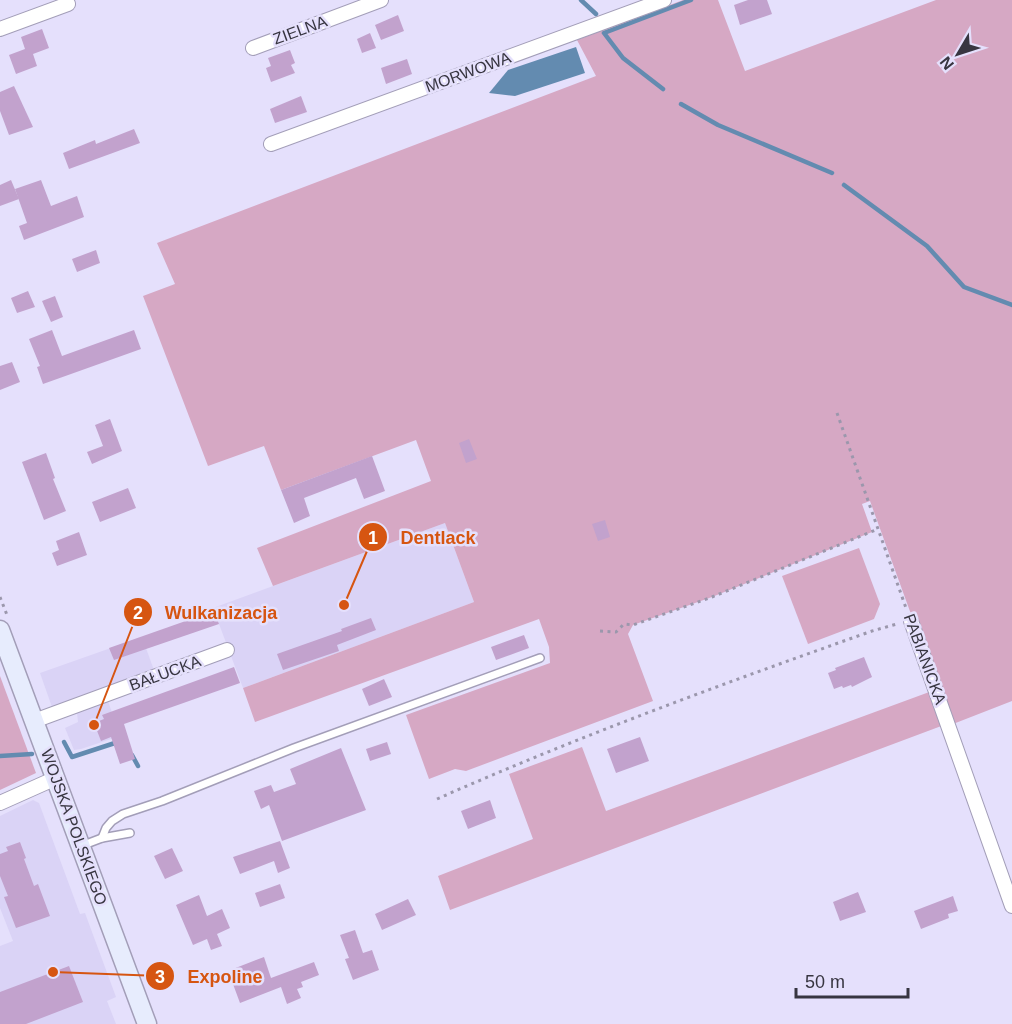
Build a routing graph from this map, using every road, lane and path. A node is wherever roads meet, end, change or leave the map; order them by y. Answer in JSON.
{"nodes":[{"id":1,"x":381,"y":0,"type":"edge"},
{"id":2,"x":664,"y":0,"type":"edge"},
{"id":3,"x":68,"y":4,"type":"dead end"},
{"id":4,"x":0,"y":29,"type":"edge"},
{"id":5,"x":253,"y":48,"type":"dead end"},
{"id":6,"x":271,"y":144,"type":"dead end"},
{"id":7,"x":837,"y":413,"type":"dead end"},
{"id":8,"x":878,"y":530,"type":"junction"},
{"id":9,"x":911,"y":621,"type":"junction"},
{"id":10,"x":0,"y":630,"type":"edge"},
{"id":11,"x":600,"y":631,"type":"dead end"},
{"id":12,"x":228,"y":650,"type":"dead end"},
{"id":13,"x":540,"y":658,"type":"dead end"},
{"id":14,"x":34,"y":721,"type":"junction"},
{"id":15,"x":56,"y":778,"type":"junction"},
{"id":16,"x":437,"y":799,"type":"dead end"},
{"id":17,"x":0,"y":803,"type":"edge"},
{"id":18,"x":130,"y":833,"type":"dead end"},
{"id":19,"x":102,"y":838,"type":"junction"},
{"id":20,"x":81,"y":846,"type":"junction"},
{"id":21,"x":1012,"y":906,"type":"edge"},
{"id":22,"x":147,"y":1024,"type":"edge"}],
"edges":[{"from":1,"to":5,"type":"street","name":"ZIELNA"},
{"from":2,"to":6,"type":"street","name":"MORWOWA"},
{"from":3,"to":4,"type":"street"},
{"from":7,"to":8,"type":"path","name":"PABIANICKA"},
{"from":8,"to":9,"type":"path","name":"PABIANICKA"},
{"from":8,"to":11,"type":"path"},
{"from":9,"to":16,"type":"path"},
{"from":9,"to":21,"type":"street","name":"PABIANICKA"},
{"from":10,"to":14,"type":"main road","name":"WOJSKA POLSKIEGO"},
{"from":12,"to":14,"type":"street","name":"BAŁUCKA"},
{"from":13,"to":19,"type":"lane"},
{"from":14,"to":15,"type":"main road","name":"WOJSKA POLSKIEGO"},
{"from":15,"to":17,"type":"street"},
{"from":15,"to":20,"type":"main road","name":"WOJSKA POLSKIEGO"},
{"from":18,"to":19,"type":"lane"},
{"from":19,"to":20,"type":"lane"},
{"from":20,"to":22,"type":"main road","name":"WOJSKA POLSKIEGO"}]}
